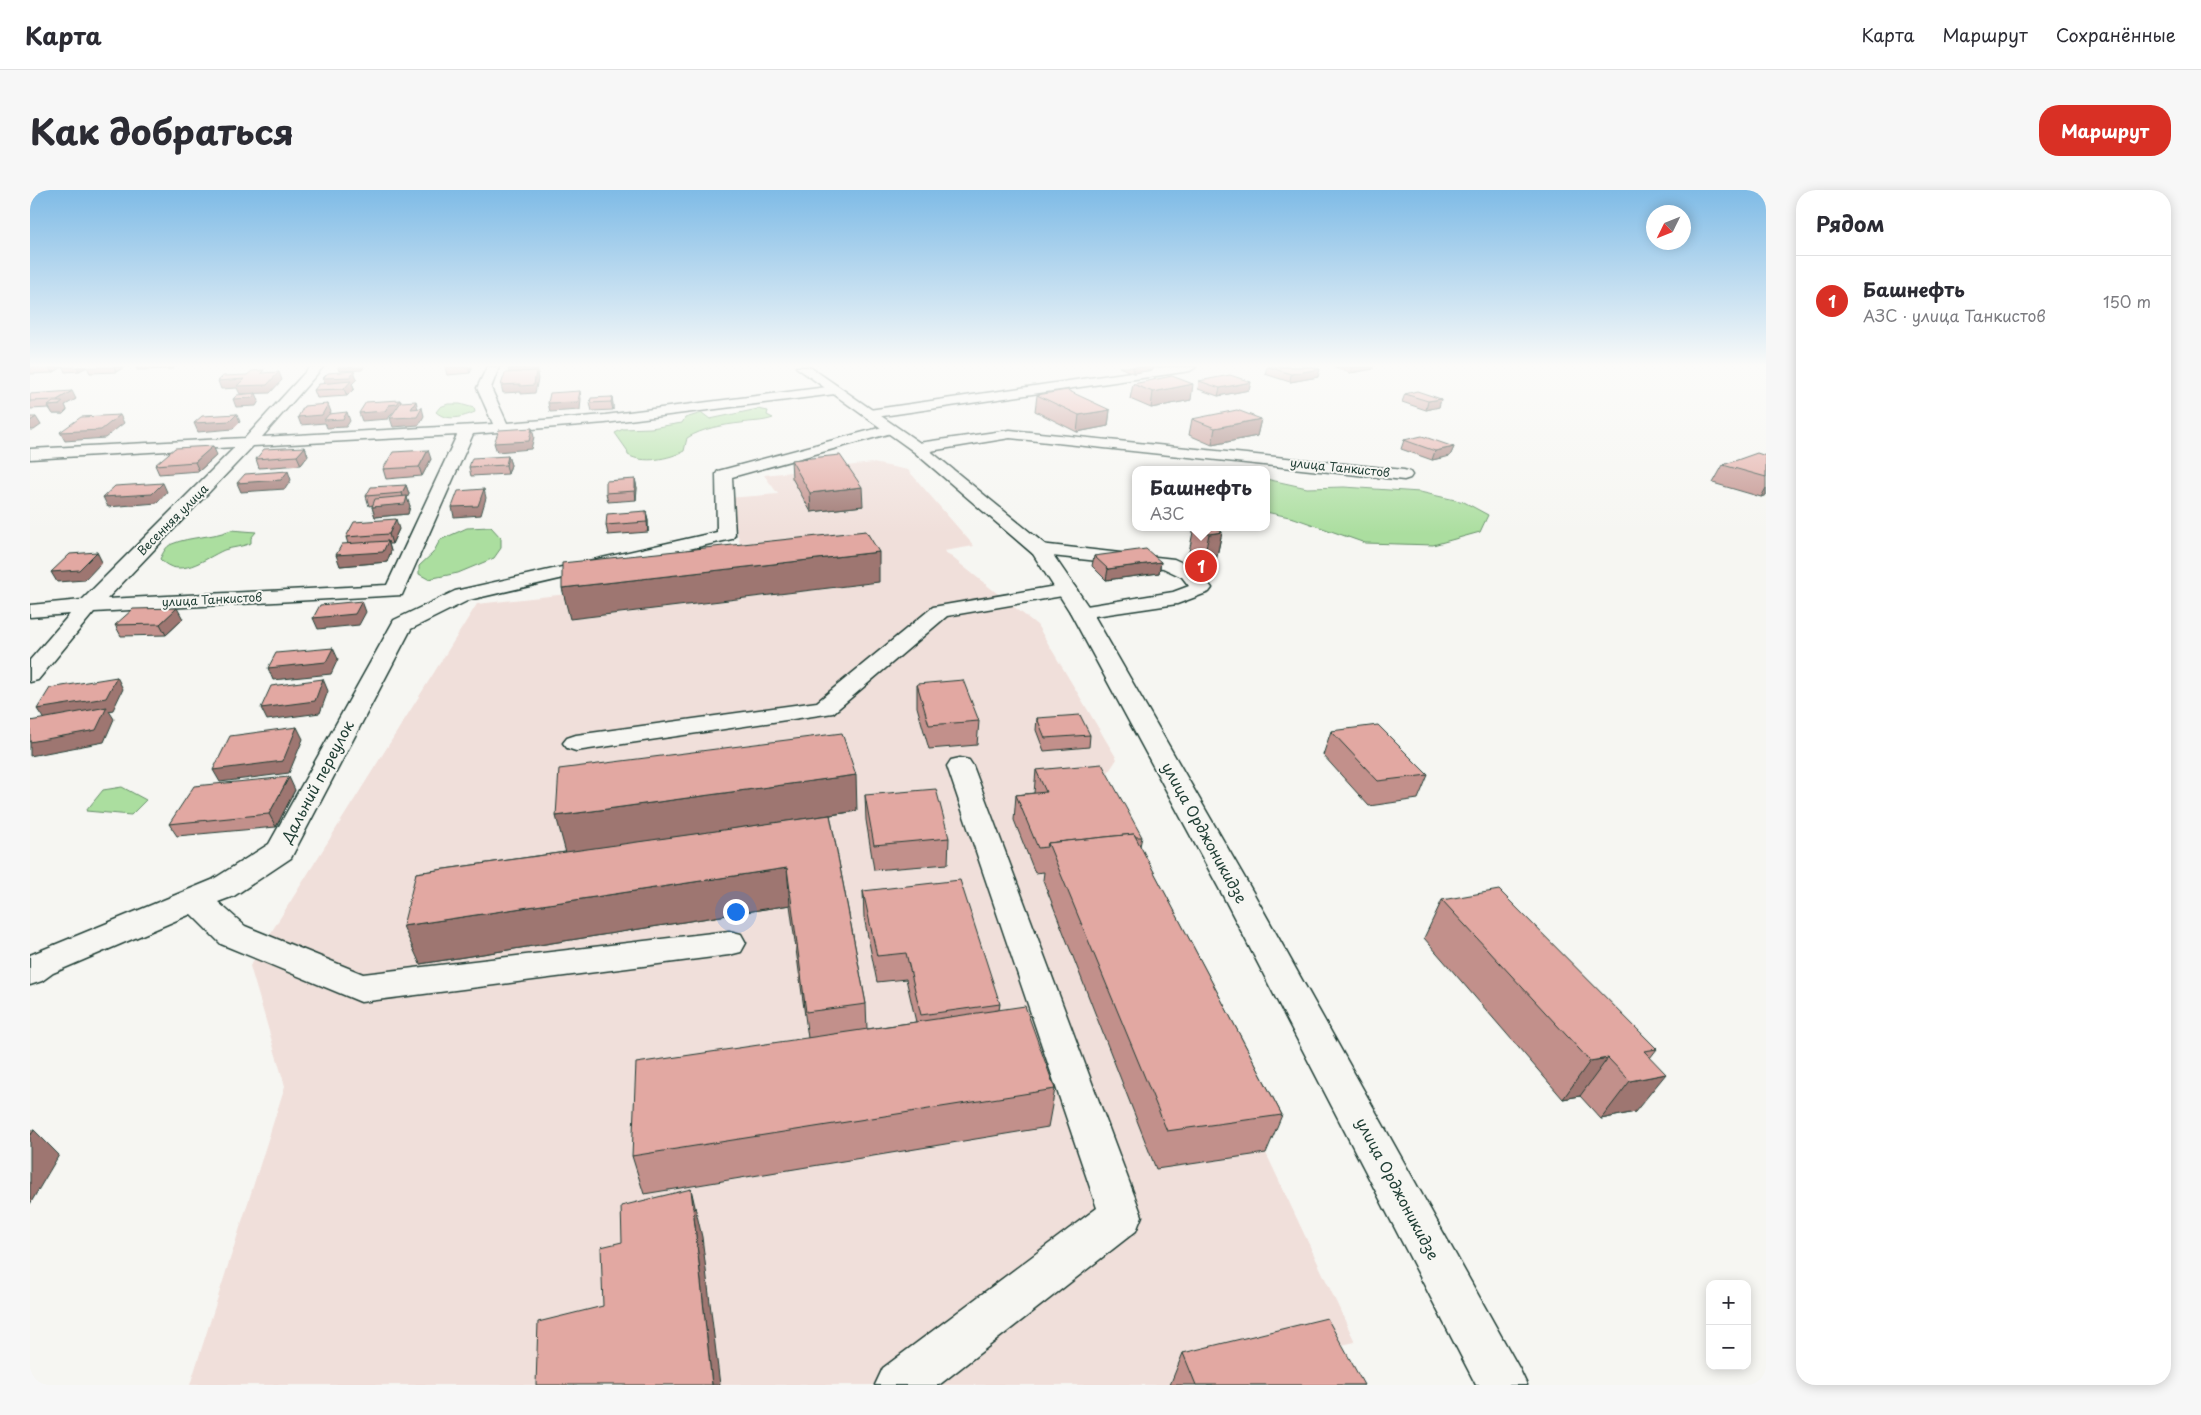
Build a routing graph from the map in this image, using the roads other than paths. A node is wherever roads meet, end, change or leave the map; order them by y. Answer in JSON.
{"nodes":[{"id":1,"x":266,"y":423,"type":"edge"},
{"id":2,"x":500,"y":423,"type":"edge"},
{"id":3,"x":562,"y":423,"type":"edge"},
{"id":4,"x":874,"y":423,"type":"edge"},
{"id":5,"x":882,"y":423,"type":"edge"},
{"id":6,"x":502,"y":428,"type":"junction"},
{"id":7,"x":467,"y":430,"type":"junction"},
{"id":8,"x":249,"y":442,"type":"junction"},
{"id":9,"x":918,"y":448,"type":"junction"},
{"id":10,"x":30,"y":454,"type":"edge"},
{"id":11,"x":1404,"y":475,"type":"dead end"},
{"id":12,"x":1040,"y":550,"type":"junction"},
{"id":13,"x":1074,"y":601,"type":"junction"},
{"id":14,"x":88,"y":606,"type":"junction"},
{"id":15,"x":30,"y":611,"type":"edge"},
{"id":16,"x":30,"y":674,"type":"edge"},
{"id":17,"x":576,"y":743,"type":"dead end"},
{"id":18,"x":960,"y":766,"type":"dead end"},
{"id":19,"x":196,"y":900,"type":"junction"},
{"id":20,"x":729,"y":943,"type":"dead end"},
{"id":21,"x":30,"y":972,"type":"edge"},
{"id":22,"x":900,"y":1385,"type":"edge"},
{"id":23,"x":1502,"y":1385,"type":"edge"}],
"edges":[{"from":1,"to":8,"type":"street","name":"Весенняя улица"},
{"from":2,"to":6,"type":"street"},
{"from":3,"to":6,"type":"street"},
{"from":4,"to":19,"type":"street","name":"Дальний переулок"},
{"from":5,"to":9,"type":"street","name":"улица Орджоникидзе"},
{"from":6,"to":7,"type":"street"},
{"from":7,"to":8,"type":"street"},
{"from":7,"to":14,"type":"street","name":"улица Танкистов"},
{"from":8,"to":10,"type":"street"},
{"from":8,"to":14,"type":"street","name":"Весенняя улица"},
{"from":9,"to":11,"type":"street","name":"улица Танкистов"},
{"from":9,"to":12,"type":"street","name":"улица Орджоникидзе"},
{"from":12,"to":13,"type":"street","name":"улица Орджоникидзе"},
{"from":12,"to":13,"type":"street"},
{"from":13,"to":17,"type":"street"},
{"from":13,"to":23,"type":"street","name":"улица Орджоникидзе"},
{"from":14,"to":15,"type":"street","name":"улица Танкистов"},
{"from":14,"to":16,"type":"street","name":"Весенняя улица"},
{"from":18,"to":22,"type":"street"},
{"from":19,"to":20,"type":"street"},
{"from":19,"to":21,"type":"street","name":"Дальний переулок"}]}
